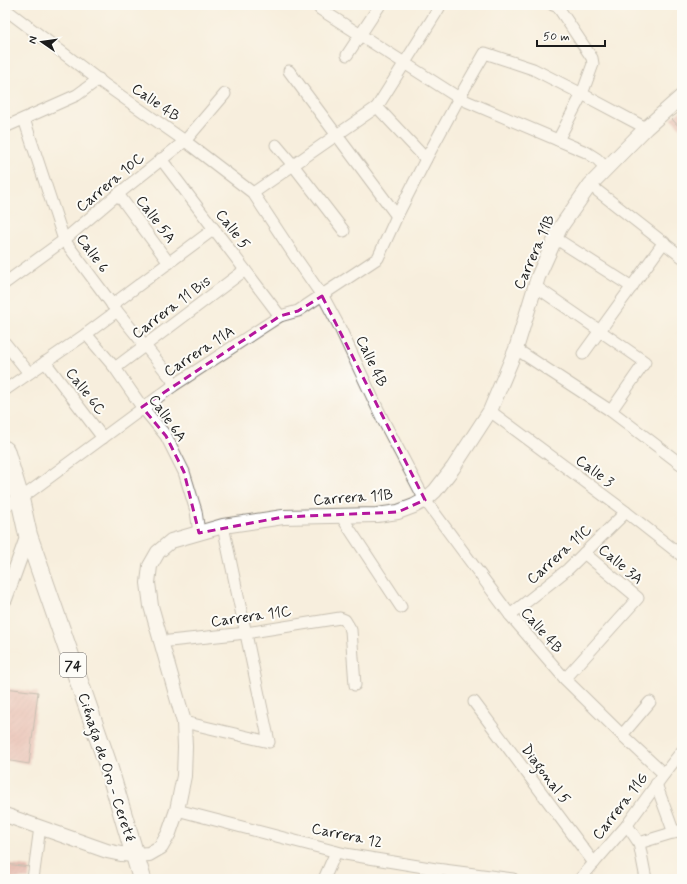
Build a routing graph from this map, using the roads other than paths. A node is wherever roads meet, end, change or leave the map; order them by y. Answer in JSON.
{"nodes":[{"id":1,"x":318,"y":5,"type":"edge"},
{"id":2,"x":380,"y":5,"type":"edge"},
{"id":3,"x":438,"y":5,"type":"edge"},
{"id":4,"x":554,"y":5,"type":"edge"},
{"id":5,"x":5,"y":9,"type":"edge"},
{"id":6,"x":360,"y":34,"type":"junction"},
{"id":7,"x":347,"y":55,"type":"dead end"},
{"id":8,"x":404,"y":63,"type":"junction"},
{"id":9,"x":289,"y":71,"type":"dead end"},
{"id":10,"x":99,"y":80,"type":"junction"},
{"id":11,"x":225,"y":94,"type":"dead end"},
{"id":12,"x":582,"y":94,"type":"junction"},
{"id":13,"x":682,"y":96,"type":"edge"},
{"id":14,"x":459,"y":98,"type":"junction"},
{"id":15,"x":377,"y":107,"type":"junction"},
{"id":16,"x":24,"y":118,"type":"junction"},
{"id":17,"x":5,"y":127,"type":"edge"},
{"id":18,"x":646,"y":128,"type":"junction"},
{"id":19,"x":337,"y":135,"type":"junction"},
{"id":20,"x":558,"y":140,"type":"junction"},
{"id":21,"x":185,"y":141,"type":"junction"},
{"id":22,"x":276,"y":145,"type":"dead end"},
{"id":23,"x":161,"y":159,"type":"junction"},
{"id":24,"x":426,"y":159,"type":"junction"},
{"id":25,"x":293,"y":165,"type":"junction"},
{"id":26,"x":606,"y":168,"type":"junction"},
{"id":27,"x":590,"y":185,"type":"junction"},
{"id":28,"x":253,"y":193,"type":"junction"},
{"id":29,"x":118,"y":194,"type":"junction"},
{"id":30,"x":398,"y":216,"type":"junction"},
{"id":31,"x":214,"y":229,"type":"junction"},
{"id":32,"x":344,"y":231,"type":"dead end"},
{"id":33,"x":556,"y":238,"type":"junction"},
{"id":34,"x":64,"y":240,"type":"junction"},
{"id":35,"x":664,"y":242,"type":"junction"},
{"id":36,"x":682,"y":256,"type":"edge"},
{"id":37,"x":169,"y":262,"type":"junction"},
{"id":38,"x":245,"y":270,"type":"junction"},
{"id":39,"x":5,"y":283,"type":"edge"},
{"id":40,"x":535,"y":286,"type":"junction"},
{"id":41,"x":632,"y":287,"type":"junction"},
{"id":42,"x":322,"y":296,"type":"junction"},
{"id":43,"x":115,"y":308,"type":"junction"},
{"id":44,"x":280,"y":316,"type":"junction"},
{"id":45,"x":600,"y":331,"type":"junction"},
{"id":46,"x":86,"y":334,"type":"junction"},
{"id":47,"x":5,"y":343,"type":"edge"},
{"id":48,"x":145,"y":346,"type":"junction"},
{"id":49,"x":516,"y":349,"type":"junction"},
{"id":50,"x":583,"y":354,"type":"dead end"},
{"id":51,"x":45,"y":362,"type":"junction"},
{"id":52,"x":115,"y":368,"type":"junction"},
{"id":53,"x":29,"y":373,"type":"junction"},
{"id":54,"x":173,"y":386,"type":"junction"},
{"id":55,"x":5,"y":390,"type":"edge"},
{"id":56,"x":142,"y":407,"type":"junction"},
{"id":57,"x":610,"y":411,"type":"junction"},
{"id":58,"x":490,"y":412,"type":"junction"},
{"id":59,"x":103,"y":438,"type":"junction"},
{"id":60,"x":5,"y":450,"type":"edge"},
{"id":61,"x":682,"y":465,"type":"edge"},
{"id":62,"x":425,"y":500,"type":"junction"},
{"id":63,"x":12,"y":502,"type":"edge"},
{"id":64,"x":626,"y":512,"type":"junction"},
{"id":65,"x":342,"y":516,"type":"junction"},
{"id":66,"x":223,"y":526,"type":"junction"},
{"id":67,"x":200,"y":533,"type":"junction"},
{"id":68,"x":28,"y":535,"type":"junction"},
{"id":69,"x":584,"y":553,"type":"junction"},
{"id":70,"x":682,"y":556,"type":"edge"},
{"id":71,"x":5,"y":599,"type":"edge"},
{"id":72,"x":401,"y":607,"type":"dead end"},
{"id":73,"x":510,"y":615,"type":"junction"},
{"id":74,"x":246,"y":633,"type":"junction"},
{"id":75,"x":160,"y":642,"type":"junction"},
{"id":76,"x":565,"y":679,"type":"junction"},
{"id":77,"x":355,"y":685,"type":"dead end"},
{"id":78,"x":474,"y":702,"type":"dead end"},
{"id":79,"x":650,"y":702,"type":"dead end"},
{"id":80,"x":184,"y":722,"type":"junction"},
{"id":81,"x":622,"y":735,"type":"junction"},
{"id":82,"x":682,"y":752,"type":"edge"},
{"id":83,"x":664,"y":774,"type":"junction"},
{"id":84,"x":656,"y":784,"type":"junction"},
{"id":85,"x":177,"y":810,"type":"junction"},
{"id":86,"x":5,"y":815,"type":"edge"},
{"id":87,"x":627,"y":825,"type":"junction"},
{"id":88,"x":40,"y":827,"type":"junction"},
{"id":89,"x":678,"y":832,"type":"edge"},
{"id":90,"x":639,"y":843,"type":"junction"},
{"id":91,"x":336,"y":852,"type":"junction"},
{"id":92,"x":135,"y":855,"type":"junction"},
{"id":93,"x":594,"y":863,"type":"junction"},
{"id":94,"x":33,"y":879,"type":"edge"},
{"id":95,"x":142,"y":879,"type":"edge"},
{"id":96,"x":324,"y":879,"type":"edge"},
{"id":97,"x":513,"y":879,"type":"edge"},
{"id":98,"x":580,"y":879,"type":"edge"},
{"id":99,"x":646,"y":879,"type":"edge"}],
"edges":[{"from":1,"to":6,"type":"street"},
{"from":2,"to":6,"type":"street"},
{"from":3,"to":8,"type":"street"},
{"from":4,"to":12,"type":"street"},
{"from":5,"to":10,"type":"street","name":"Calle 4B"},
{"from":6,"to":7,"type":"street"},
{"from":6,"to":8,"type":"street"},
{"from":8,"to":14,"type":"street"},
{"from":8,"to":15,"type":"street"},
{"from":9,"to":19,"type":"street"},
{"from":10,"to":16,"type":"street"},
{"from":10,"to":21,"type":"street","name":"Calle 4B"},
{"from":11,"to":21,"type":"street","name":"Carrera 10C"},
{"from":12,"to":14,"type":"street","name":"Carrera 11A"},
{"from":12,"to":18,"type":"street"},
{"from":12,"to":20,"type":"street"},
{"from":13,"to":18,"type":"street","name":"Carrera 11B"},
{"from":14,"to":20,"type":"street"},
{"from":14,"to":24,"type":"street","name":"Carrera 11A"},
{"from":15,"to":19,"type":"street"},
{"from":15,"to":24,"type":"street"},
{"from":16,"to":17,"type":"street"},
{"from":16,"to":34,"type":"street","name":"Calle 6"},
{"from":18,"to":26,"type":"street","name":"Carrera 11B"},
{"from":19,"to":25,"type":"street"},
{"from":19,"to":30,"type":"street"},
{"from":20,"to":26,"type":"street"},
{"from":21,"to":23,"type":"street","name":"Carrera 10C"},
{"from":21,"to":28,"type":"street","name":"Calle 4B"},
{"from":22,"to":25,"type":"street"},
{"from":23,"to":29,"type":"street","name":"Carrera 10C"},
{"from":23,"to":31,"type":"street","name":"Calle 5"},
{"from":24,"to":30,"type":"street","name":"Carrera 11A"},
{"from":25,"to":28,"type":"street"},
{"from":25,"to":32,"type":"street"},
{"from":26,"to":27,"type":"street","name":"Carrera 11B"},
{"from":27,"to":33,"type":"street","name":"Carrera 11B"},
{"from":27,"to":35,"type":"street"},
{"from":28,"to":42,"type":"street","name":"Calle 4B"},
{"from":29,"to":34,"type":"street","name":"Carrera 10C"},
{"from":29,"to":37,"type":"street","name":"Calle 5A"},
{"from":30,"to":42,"type":"street","name":"Carrera 11A"},
{"from":31,"to":37,"type":"street"},
{"from":31,"to":38,"type":"street","name":"Calle 5"},
{"from":33,"to":40,"type":"street","name":"Carrera 11B"},
{"from":33,"to":41,"type":"street"},
{"from":34,"to":39,"type":"street","name":"Carrera 10C"},
{"from":34,"to":43,"type":"street","name":"Calle 6"},
{"from":35,"to":36,"type":"street"},
{"from":35,"to":41,"type":"street"},
{"from":37,"to":43,"type":"street"},
{"from":38,"to":44,"type":"street","name":"Calle 5"},
{"from":38,"to":48,"type":"street","name":"Carrera 11 Bis"},
{"from":40,"to":45,"type":"street"},
{"from":40,"to":49,"type":"street","name":"Carrera 11B"},
{"from":41,"to":45,"type":"street"},
{"from":42,"to":44,"type":"street","name":"Carrera 11A"},
{"from":42,"to":62,"type":"street","name":"Calle 4B"},
{"from":43,"to":46,"type":"street"},
{"from":43,"to":48,"type":"street","name":"Calle 6"},
{"from":44,"to":54,"type":"street","name":"Carrera 11A"},
{"from":45,"to":50,"type":"street"},
{"from":45,"to":57,"type":"street"},
{"from":46,"to":51,"type":"street"},
{"from":46,"to":52,"type":"street","name":"Calle 6A"},
{"from":47,"to":53,"type":"street"},
{"from":48,"to":52,"type":"street","name":"Carrera 11 Bis"},
{"from":48,"to":54,"type":"street","name":"Calle 6"},
{"from":49,"to":57,"type":"street"},
{"from":49,"to":58,"type":"street","name":"Carrera 11B"},
{"from":51,"to":53,"type":"street"},
{"from":51,"to":59,"type":"street","name":"Calle 6C"},
{"from":52,"to":56,"type":"street","name":"Calle 6A"},
{"from":53,"to":55,"type":"street"},
{"from":54,"to":56,"type":"street","name":"Carrera 11A"},
{"from":56,"to":59,"type":"street","name":"Carrera 11A"},
{"from":56,"to":67,"type":"street","name":"Calle 6A"},
{"from":57,"to":61,"type":"street"},
{"from":58,"to":62,"type":"street","name":"Carrera 11B"},
{"from":58,"to":64,"type":"street","name":"Calle 3"},
{"from":59,"to":63,"type":"street","name":"Carrera 11A"},
{"from":60,"to":63,"type":"highway","name":"Ciénaga de Oro - Cereté","number":"74"},
{"from":62,"to":65,"type":"street","name":"Carrera 11B"},
{"from":62,"to":73,"type":"street","name":"Calle 4B"},
{"from":63,"to":68,"type":"highway","name":"Ciénaga de Oro - Cereté","number":"74"},
{"from":64,"to":69,"type":"street","name":"Carrera 11C"},
{"from":64,"to":70,"type":"street","name":"Calle 3"},
{"from":65,"to":66,"type":"street","name":"Carrera 11B"},
{"from":65,"to":72,"type":"street"},
{"from":66,"to":67,"type":"street","name":"Carrera 11B"},
{"from":66,"to":74,"type":"street"},
{"from":67,"to":75,"type":"street","name":"Carrera 11B"},
{"from":68,"to":71,"type":"street"},
{"from":68,"to":92,"type":"highway","name":"Ciénaga de Oro - Cereté","number":"74"},
{"from":69,"to":73,"type":"street","name":"Carrera 11C"},
{"from":69,"to":76,"type":"street","name":"Calle 3A"},
{"from":73,"to":76,"type":"street","name":"Calle 4B"},
{"from":74,"to":75,"type":"street","name":"Carrera 11C"},
{"from":74,"to":77,"type":"street","name":"Carrera 11C"},
{"from":74,"to":80,"type":"street"},
{"from":75,"to":80,"type":"street","name":"Carrera 11B"},
{"from":76,"to":81,"type":"street","name":"Calle 4B"},
{"from":78,"to":93,"type":"street","name":"Diagonal 5"},
{"from":79,"to":81,"type":"street"},
{"from":80,"to":85,"type":"street","name":"Carrera 11B"},
{"from":81,"to":83,"type":"street","name":"Calle 4B"},
{"from":82,"to":83,"type":"street","name":"Carrera 11G"},
{"from":83,"to":84,"type":"street","name":"Carrera 11G"},
{"from":84,"to":87,"type":"street","name":"Carrera 11G"},
{"from":84,"to":89,"type":"street"},
{"from":85,"to":91,"type":"street","name":"Carrera 12"},
{"from":85,"to":92,"type":"street","name":"Carrera 11B"},
{"from":86,"to":88,"type":"street"},
{"from":87,"to":90,"type":"street"},
{"from":87,"to":93,"type":"street","name":"Carrera 11G"},
{"from":88,"to":92,"type":"street"},
{"from":88,"to":94,"type":"street"},
{"from":89,"to":90,"type":"street"},
{"from":90,"to":99,"type":"street"},
{"from":91,"to":96,"type":"street"},
{"from":91,"to":97,"type":"street","name":"Carrera 12"},
{"from":92,"to":95,"type":"highway","name":"Ciénaga de Oro - Cereté","number":"74"},
{"from":93,"to":98,"type":"street","name":"Carrera 11G"}]}
